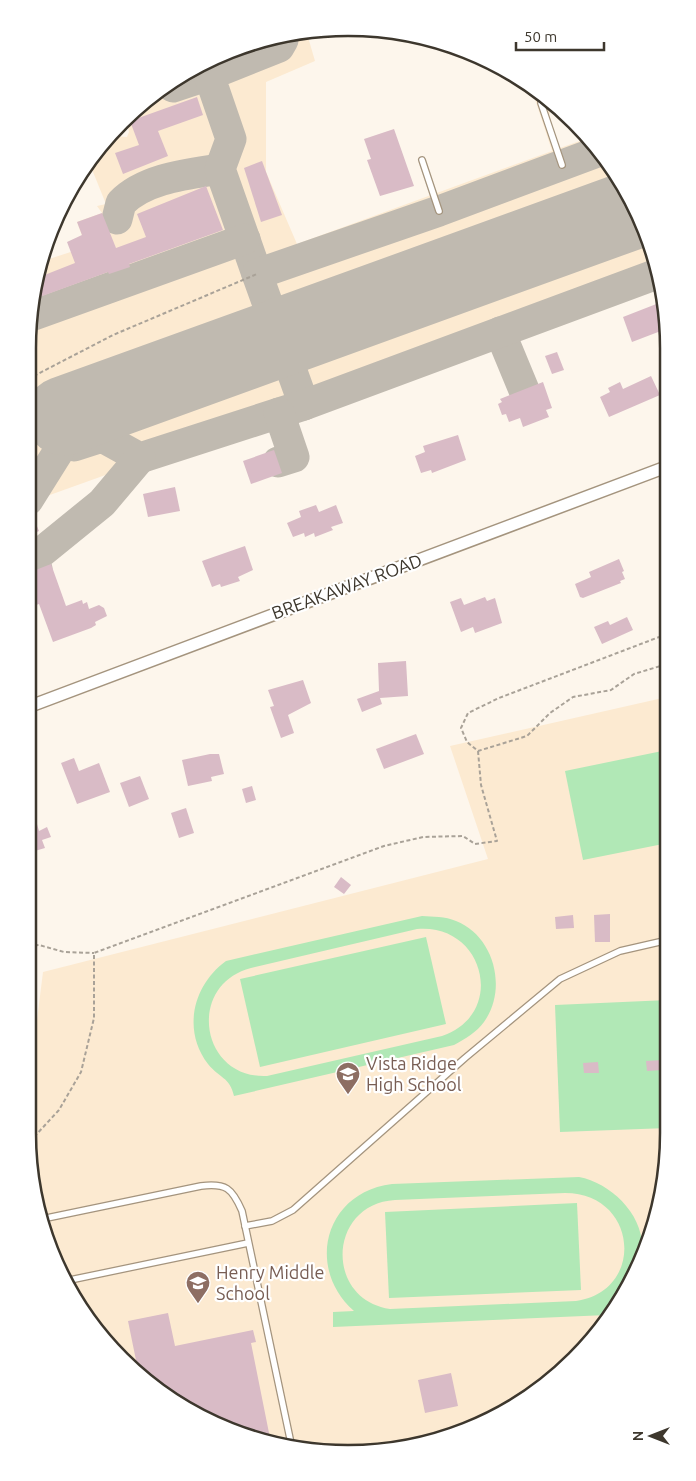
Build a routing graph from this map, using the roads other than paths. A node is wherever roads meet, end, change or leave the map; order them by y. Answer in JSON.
{"nodes":[{"id":1,"x":540,"y":103,"type":"edge"},
{"id":2,"x":422,"y":160,"type":"dead end"},
{"id":3,"x":562,"y":165,"type":"dead end"},
{"id":4,"x":439,"y":211,"type":"dead end"},
{"id":5,"x":660,"y":469,"type":"edge"},
{"id":6,"x":36,"y":704,"type":"edge"},
{"id":7,"x":660,"y":942,"type":"edge"},
{"id":8,"x":48,"y":1218,"type":"edge"},
{"id":9,"x":245,"y":1226,"type":"junction"},
{"id":10,"x":248,"y":1243,"type":"junction"},
{"id":11,"x":73,"y":1279,"type":"edge"},
{"id":12,"x":290,"y":1439,"type":"edge"}],
"edges":[{"from":1,"to":3,"type":"lane"},
{"from":2,"to":4,"type":"lane"},
{"from":5,"to":6,"type":"street","name":"BREAKAWAY ROAD"},
{"from":7,"to":9,"type":"lane"},
{"from":8,"to":9,"type":"lane"},
{"from":9,"to":10,"type":"lane"},
{"from":10,"to":11,"type":"lane"},
{"from":10,"to":12,"type":"lane"}]}
